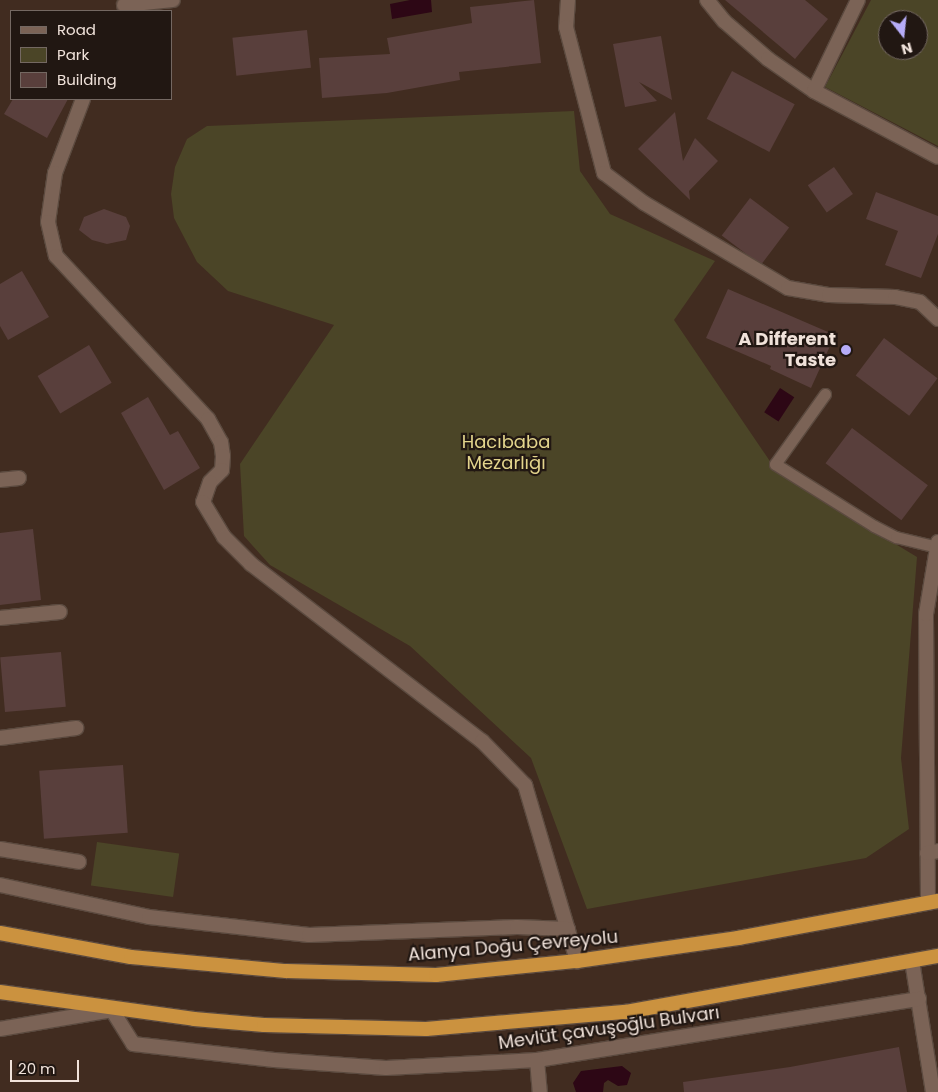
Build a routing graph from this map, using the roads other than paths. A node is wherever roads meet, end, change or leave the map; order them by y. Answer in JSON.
{"nodes":[{"id":1,"x":173,"y":0,"type":"edge"},
{"id":2,"x":568,"y":0,"type":"edge"},
{"id":3,"x":707,"y":0,"type":"edge"},
{"id":4,"x":858,"y":0,"type":"edge"},
{"id":5,"x":123,"y":5,"type":"edge"},
{"id":6,"x":814,"y":91,"type":"junction"},
{"id":7,"x":83,"y":100,"type":"edge"},
{"id":8,"x":938,"y":157,"type":"edge"},
{"id":9,"x":938,"y":318,"type":"edge"},
{"id":10,"x":824,"y":394,"type":"dead end"},
{"id":11,"x":18,"y":478,"type":"dead end"},
{"id":12,"x":0,"y":480,"type":"edge"},
{"id":13,"x":938,"y":544,"type":"edge"},
{"id":14,"x":60,"y":612,"type":"dead end"},
{"id":15,"x":0,"y":618,"type":"edge"},
{"id":16,"x":76,"y":728,"type":"dead end"},
{"id":17,"x":0,"y":738,"type":"edge"},
{"id":18,"x":0,"y":849,"type":"edge"},
{"id":19,"x":933,"y":852,"type":"edge"},
{"id":20,"x":79,"y":862,"type":"dead end"},
{"id":21,"x":0,"y":885,"type":"edge"},
{"id":22,"x":933,"y":902,"type":"edge"},
{"id":23,"x":568,"y":929,"type":"junction"},
{"id":24,"x":0,"y":933,"type":"edge"},
{"id":25,"x":938,"y":956,"type":"edge"},
{"id":26,"x":577,"y":961,"type":"junction"},
{"id":27,"x":912,"y":961,"type":"junction"},
{"id":28,"x":0,"y":992,"type":"edge"},
{"id":29,"x":919,"y":999,"type":"junction"},
{"id":30,"x":112,"y":1010,"type":"junction"},
{"id":31,"x":0,"y":1030,"type":"edge"},
{"id":32,"x":537,"y":1060,"type":"junction"},
{"id":33,"x":540,"y":1092,"type":"edge"},
{"id":34,"x":933,"y":1092,"type":"edge"}],
"edges":[{"from":1,"to":5,"type":"street"},
{"from":2,"to":9,"type":"street"},
{"from":3,"to":6,"type":"street"},
{"from":4,"to":6,"type":"street"},
{"from":6,"to":8,"type":"street"},
{"from":7,"to":23,"type":"street"},
{"from":10,"to":13,"type":"lane"},
{"from":11,"to":12,"type":"street"},
{"from":13,"to":19,"type":"street"},
{"from":14,"to":15,"type":"street"},
{"from":16,"to":17,"type":"street"},
{"from":18,"to":20,"type":"street"},
{"from":19,"to":22,"type":"street"},
{"from":21,"to":23,"type":"street"},
{"from":22,"to":26,"type":"highway","name":"Alanya Doğu Çevreyolu"},
{"from":23,"to":26,"type":"street"},
{"from":24,"to":26,"type":"highway","name":"Alanya Doğu Çevreyolu"},
{"from":25,"to":27,"type":"highway"},
{"from":27,"to":29,"type":"street"},
{"from":27,"to":30,"type":"highway"},
{"from":28,"to":30,"type":"highway"},
{"from":29,"to":32,"type":"street","name":"Mevlüt çavuşoğlu Bulvarı"},
{"from":29,"to":34,"type":"street"},
{"from":30,"to":31,"type":"street"},
{"from":30,"to":32,"type":"street","name":"Mevlüt çavuşoğlu Bulvarı"},
{"from":32,"to":33,"type":"street"}]}
